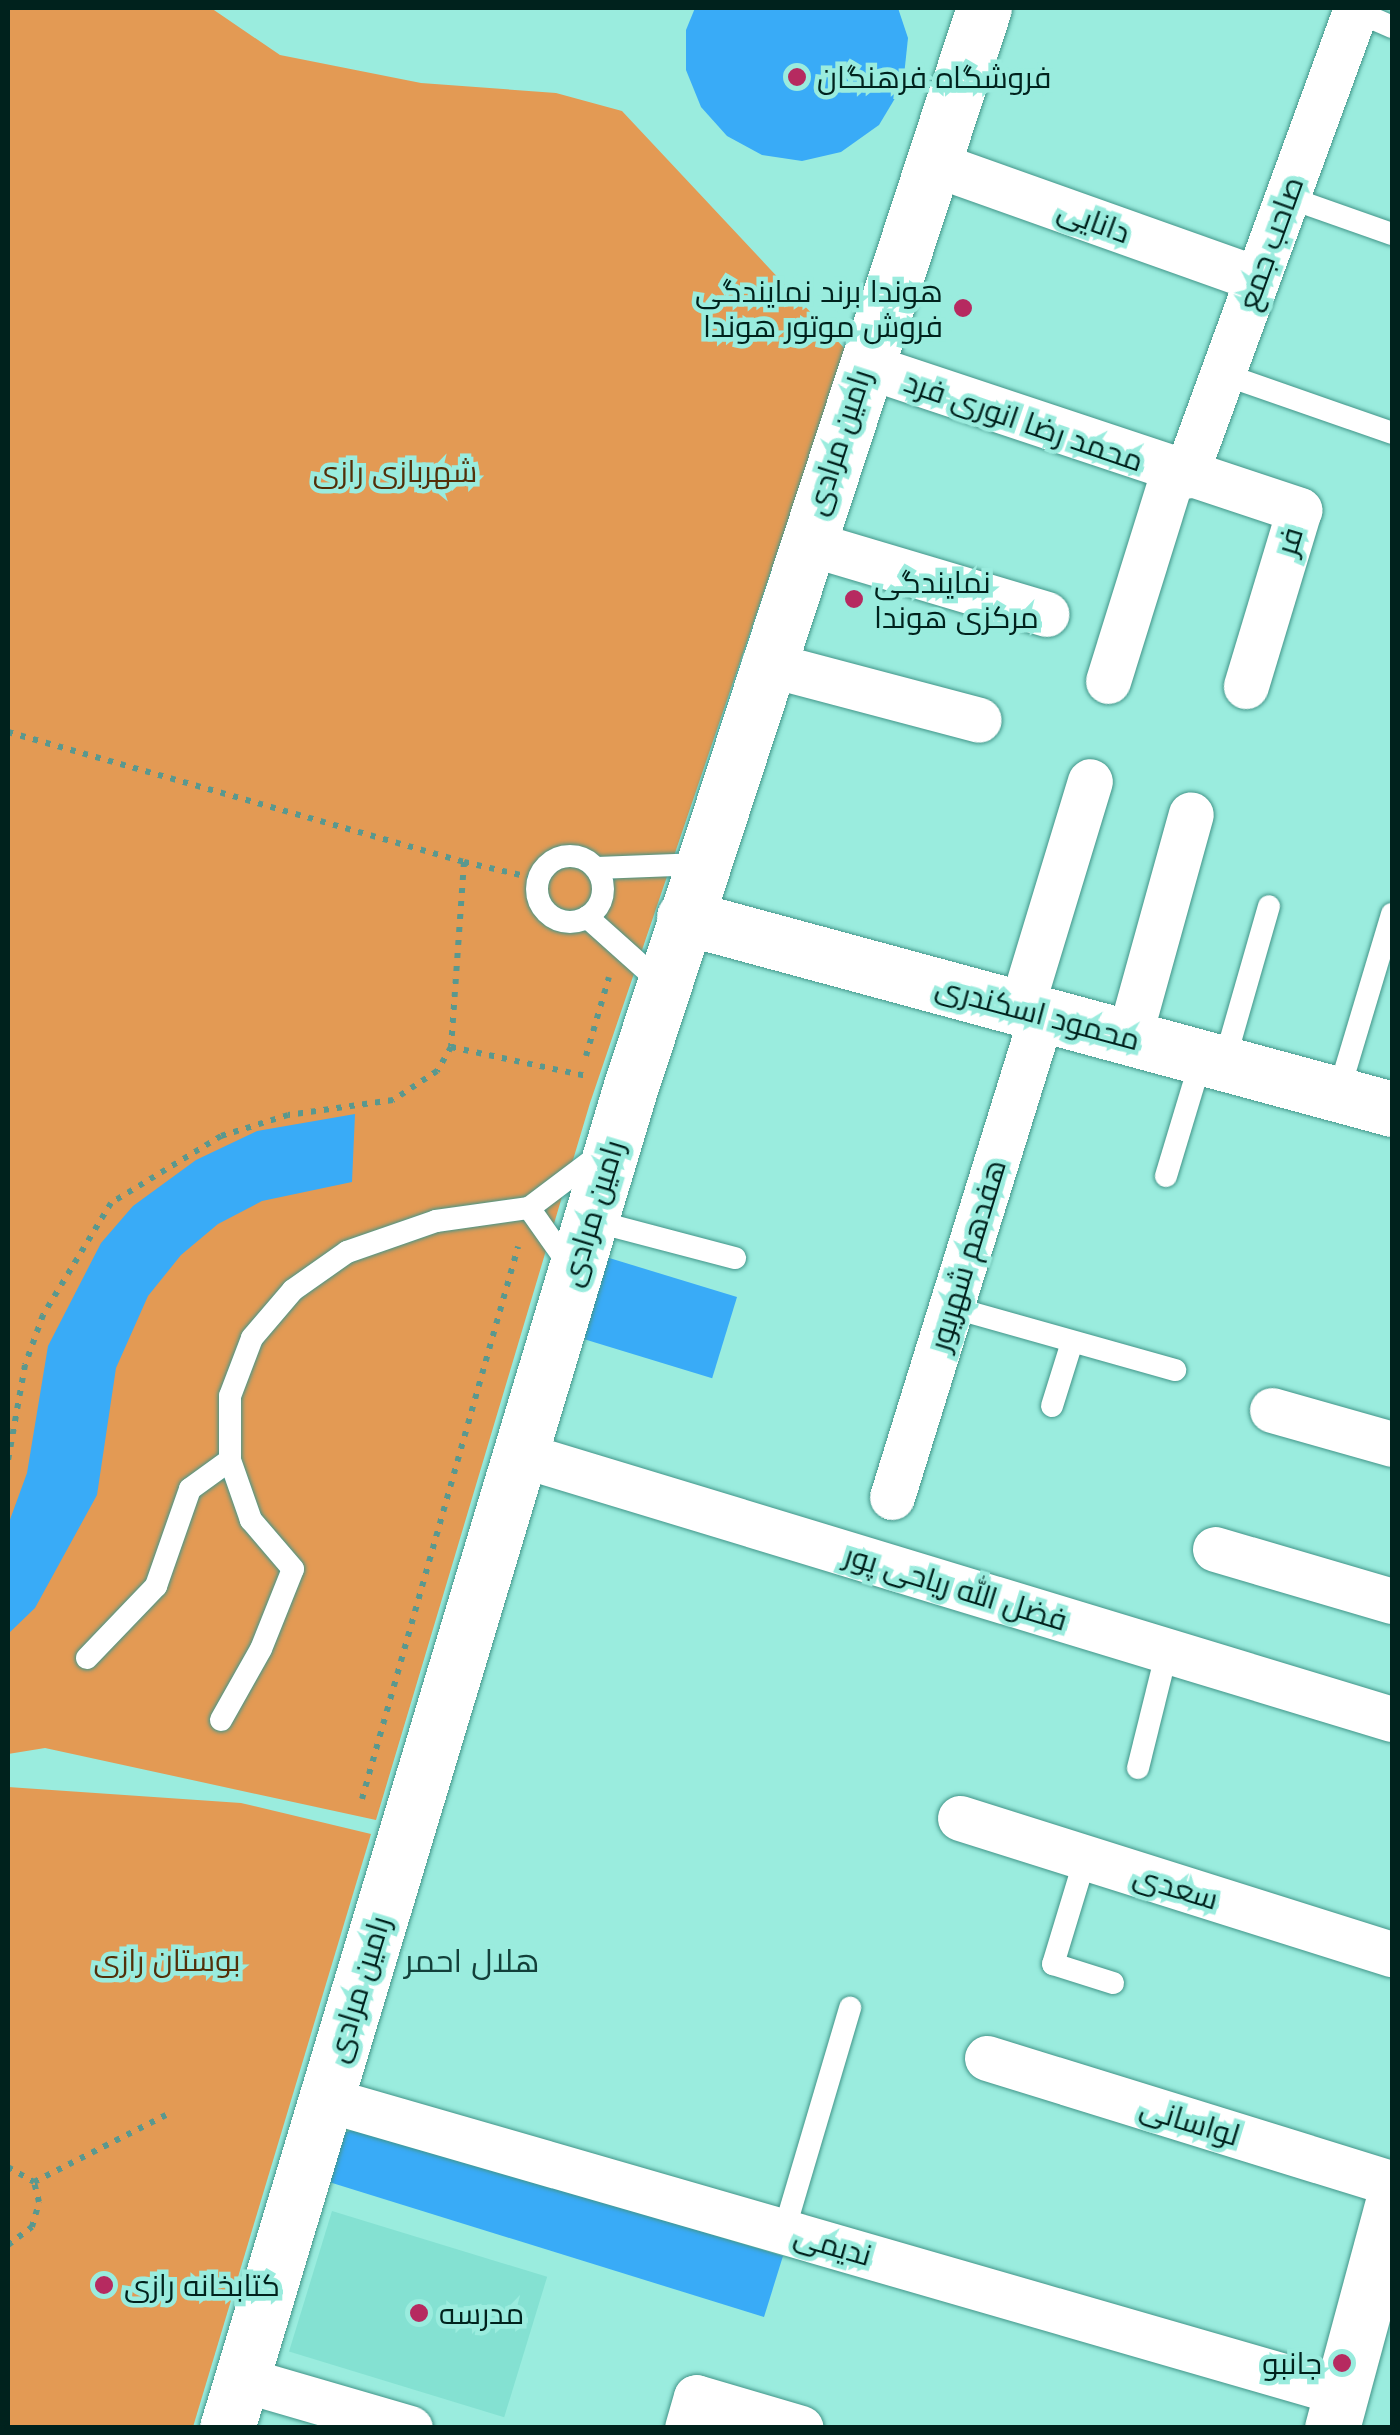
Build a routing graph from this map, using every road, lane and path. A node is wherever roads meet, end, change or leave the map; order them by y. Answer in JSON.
{"nodes":[{"id":1,"x":984,"y":8,"type":"edge"},
{"id":2,"x":1366,"y":15,"type":"edge"},
{"id":3,"x":932,"y":163,"type":"junction"},
{"id":4,"x":1287,"y":196,"type":"junction"},
{"id":5,"x":1392,"y":234,"type":"edge"},
{"id":6,"x":1257,"y":279,"type":"junction"},
{"id":7,"x":864,"y":365,"type":"junction"},
{"id":8,"x":1223,"y":374,"type":"junction"},
{"id":9,"x":1392,"y":433,"type":"edge"},
{"id":10,"x":1179,"y":474,"type":"junction"},
{"id":11,"x":805,"y":542,"type":"junction"},
{"id":12,"x":1046,"y":614,"type":"dead end"},
{"id":13,"x":764,"y":663,"type":"junction"},
{"id":14,"x":1108,"y":681,"type":"dead end"},
{"id":15,"x":1246,"y":686,"type":"dead end"},
{"id":16,"x":979,"y":720,"type":"dead end"},
{"id":17,"x":8,"y":732,"type":"edge"},
{"id":18,"x":1090,"y":781,"type":"dead end"},
{"id":19,"x":1191,"y":814,"type":"dead end"},
{"id":20,"x":464,"y":862,"type":"junction"},
{"id":21,"x":701,"y":864,"type":"junction"},
{"id":22,"x":597,"y":868,"type":"junction"},
{"id":23,"x":538,"y":879,"type":"junction"},
{"id":24,"x":1270,"y":906,"type":"dead end"},
{"id":25,"x":1392,"y":914,"type":"edge"},
{"id":26,"x":587,"y":917,"type":"junction"},
{"id":27,"x":684,"y":917,"type":"junction"},
{"id":28,"x":618,"y":947,"type":"junction"},
{"id":29,"x":663,"y":985,"type":"junction"},
{"id":30,"x":1032,"y":1011,"type":"junction"},
{"id":31,"x":1128,"y":1037,"type":"junction"},
{"id":32,"x":451,"y":1047,"type":"junction"},
{"id":33,"x":1213,"y":1060,"type":"junction"},
{"id":34,"x":606,"y":1080,"type":"junction"},
{"id":35,"x":1338,"y":1094,"type":"junction"},
{"id":36,"x":1392,"y":1109,"type":"edge"},
{"id":37,"x":614,"y":1144,"type":"junction"},
{"id":38,"x":1166,"y":1176,"type":"dead end"},
{"id":39,"x":529,"y":1208,"type":"junction"},
{"id":40,"x":590,"y":1220,"type":"junction"},
{"id":41,"x":735,"y":1258,"type":"dead end"},
{"id":42,"x":574,"y":1272,"type":"junction"},
{"id":43,"x":951,"y":1307,"type":"junction"},
{"id":44,"x":1072,"y":1342,"type":"junction"},
{"id":45,"x":1175,"y":1370,"type":"dead end"},
{"id":46,"x":1052,"y":1406,"type":"dead end"},
{"id":47,"x":1272,"y":1410,"type":"dead end"},
{"id":48,"x":1392,"y":1444,"type":"edge"},
{"id":49,"x":519,"y":1454,"type":"junction"},
{"id":50,"x":8,"y":1460,"type":"edge"},
{"id":51,"x":230,"y":1460,"type":"junction"},
{"id":52,"x":892,"y":1497,"type":"dead end"},
{"id":53,"x":1215,"y":1550,"type":"dead end"},
{"id":54,"x":1392,"y":1601,"type":"edge"},
{"id":55,"x":1168,"y":1651,"type":"junction"},
{"id":56,"x":87,"y":1658,"type":"dead end"},
{"id":57,"x":1392,"y":1719,"type":"edge"},
{"id":58,"x":221,"y":1720,"type":"dead end"},
{"id":59,"x":1138,"y":1768,"type":"dead end"},
{"id":60,"x":362,"y":1798,"type":"dead end"},
{"id":61,"x":960,"y":1818,"type":"dead end"},
{"id":62,"x":1085,"y":1859,"type":"junction"},
{"id":63,"x":1392,"y":1954,"type":"edge"},
{"id":64,"x":1114,"y":1984,"type":"dead end"},
{"id":65,"x":850,"y":2008,"type":"dead end"},
{"id":66,"x":987,"y":2058,"type":"dead end"},
{"id":67,"x":325,"y":2099,"type":"junction"},
{"id":68,"x":166,"y":2115,"type":"dead end"},
{"id":69,"x":8,"y":2167,"type":"edge"},
{"id":70,"x":34,"y":2182,"type":"junction"},
{"id":71,"x":1392,"y":2184,"type":"edge"},
{"id":72,"x":1392,"y":2204,"type":"edge"},
{"id":73,"x":784,"y":2231,"type":"junction"},
{"id":74,"x":8,"y":2245,"type":"edge"},
{"id":75,"x":234,"y":2403,"type":"edge"},
{"id":76,"x":1337,"y":2410,"type":"edge"},
{"id":77,"x":410,"y":2428,"type":"edge"},
{"id":78,"x":686,"y":2428,"type":"edge"},
{"id":79,"x":800,"y":2428,"type":"edge"}],
"edges":[{"from":1,"to":3,"type":"street","name":"رامین مرادی"},
{"from":2,"to":4,"type":"street","name":"صاحب جمع"},
{"from":3,"to":6,"type":"street","name":"دانایی"},
{"from":3,"to":7,"type":"street","name":"رامین مرادی"},
{"from":4,"to":5,"type":"lane"},
{"from":4,"to":6,"type":"street","name":"صاحب جمع"},
{"from":6,"to":8,"type":"street","name":"صاحب جمع"},
{"from":7,"to":10,"type":"street","name":"محمد رضا انوری فرد"},
{"from":7,"to":11,"type":"street","name":"رامین مرادی"},
{"from":8,"to":9,"type":"lane"},
{"from":8,"to":10,"type":"street","name":"صاحب جمع"},
{"from":10,"to":14,"type":"street","name":"صاحب جمع"},
{"from":10,"to":15,"type":"street","name":"فر"},
{"from":11,"to":12,"type":"street"},
{"from":11,"to":13,"type":"street","name":"رامین مرادی"},
{"from":13,"to":16,"type":"street"},
{"from":13,"to":21,"type":"street","name":"رامین مرادی"},
{"from":17,"to":20,"type":"path"},
{"from":18,"to":30,"type":"street","name":"هفدهم شهریور"},
{"from":19,"to":31,"type":"street"},
{"from":20,"to":23,"type":"path"},
{"from":20,"to":32,"type":"path"},
{"from":21,"to":22,"type":"lane"},
{"from":21,"to":27,"type":"street","name":"رامین مرادی"},
{"from":22,"to":23,"type":"lane"},
{"from":22,"to":26,"type":"lane"},
{"from":23,"to":26,"type":"lane"},
{"from":24,"to":33,"type":"lane"},
{"from":25,"to":35,"type":"lane"},
{"from":26,"to":28,"type":"lane"},
{"from":27,"to":29,"type":"street","name":"رامین مرادی"},
{"from":27,"to":30,"type":"street","name":"محمود اسکندری"},
{"from":28,"to":29,"type":"lane"},
{"from":28,"to":34,"type":"path"},
{"from":29,"to":34,"type":"street","name":"رامین مرادی"},
{"from":30,"to":31,"type":"street","name":"محمود اسکندری"},
{"from":30,"to":43,"type":"street","name":"هفدهم شهریور"},
{"from":31,"to":33,"type":"street","name":"محمود اسکندری"},
{"from":32,"to":34,"type":"path"},
{"from":32,"to":50,"type":"path"},
{"from":33,"to":35,"type":"street","name":"محمود اسکندری"},
{"from":33,"to":38,"type":"lane"},
{"from":34,"to":37,"type":"street","name":"رامین مرادی"},
{"from":35,"to":36,"type":"street","name":"محمود اسکندری"},
{"from":37,"to":39,"type":"lane"},
{"from":37,"to":40,"type":"street","name":"رامین مرادی"},
{"from":39,"to":42,"type":"lane"},
{"from":39,"to":51,"type":"lane"},
{"from":39,"to":60,"type":"path"},
{"from":40,"to":41,"type":"lane"},
{"from":40,"to":42,"type":"street","name":"رامین مرادی"},
{"from":42,"to":49,"type":"street","name":"رامین مرادی"},
{"from":43,"to":44,"type":"lane"},
{"from":43,"to":52,"type":"street","name":"هفدهم شهریور"},
{"from":44,"to":45,"type":"lane"},
{"from":44,"to":46,"type":"lane"},
{"from":47,"to":48,"type":"street"},
{"from":49,"to":55,"type":"street","name":"فضل الله ریاحی پور"},
{"from":49,"to":67,"type":"street","name":"رامین مرادی"},
{"from":51,"to":56,"type":"lane"},
{"from":51,"to":58,"type":"lane"},
{"from":53,"to":54,"type":"street"},
{"from":55,"to":57,"type":"street","name":"فضل الله ریاحی پور"},
{"from":55,"to":59,"type":"lane"},
{"from":61,"to":62,"type":"street","name":"سعدی"},
{"from":62,"to":63,"type":"street","name":"سعدی"},
{"from":62,"to":64,"type":"lane"},
{"from":65,"to":73,"type":"lane"},
{"from":66,"to":71,"type":"street","name":"لواسانی"},
{"from":67,"to":73,"type":"street","name":"ندیمی"},
{"from":67,"to":75,"type":"street","name":"رامین مرادی"},
{"from":68,"to":70,"type":"path"},
{"from":69,"to":70,"type":"path"},
{"from":70,"to":74,"type":"path"},
{"from":72,"to":76,"type":"street"},
{"from":73,"to":76,"type":"street","name":"ندیمی"},
{"from":75,"to":77,"type":"street"},
{"from":78,"to":79,"type":"street"}]}
